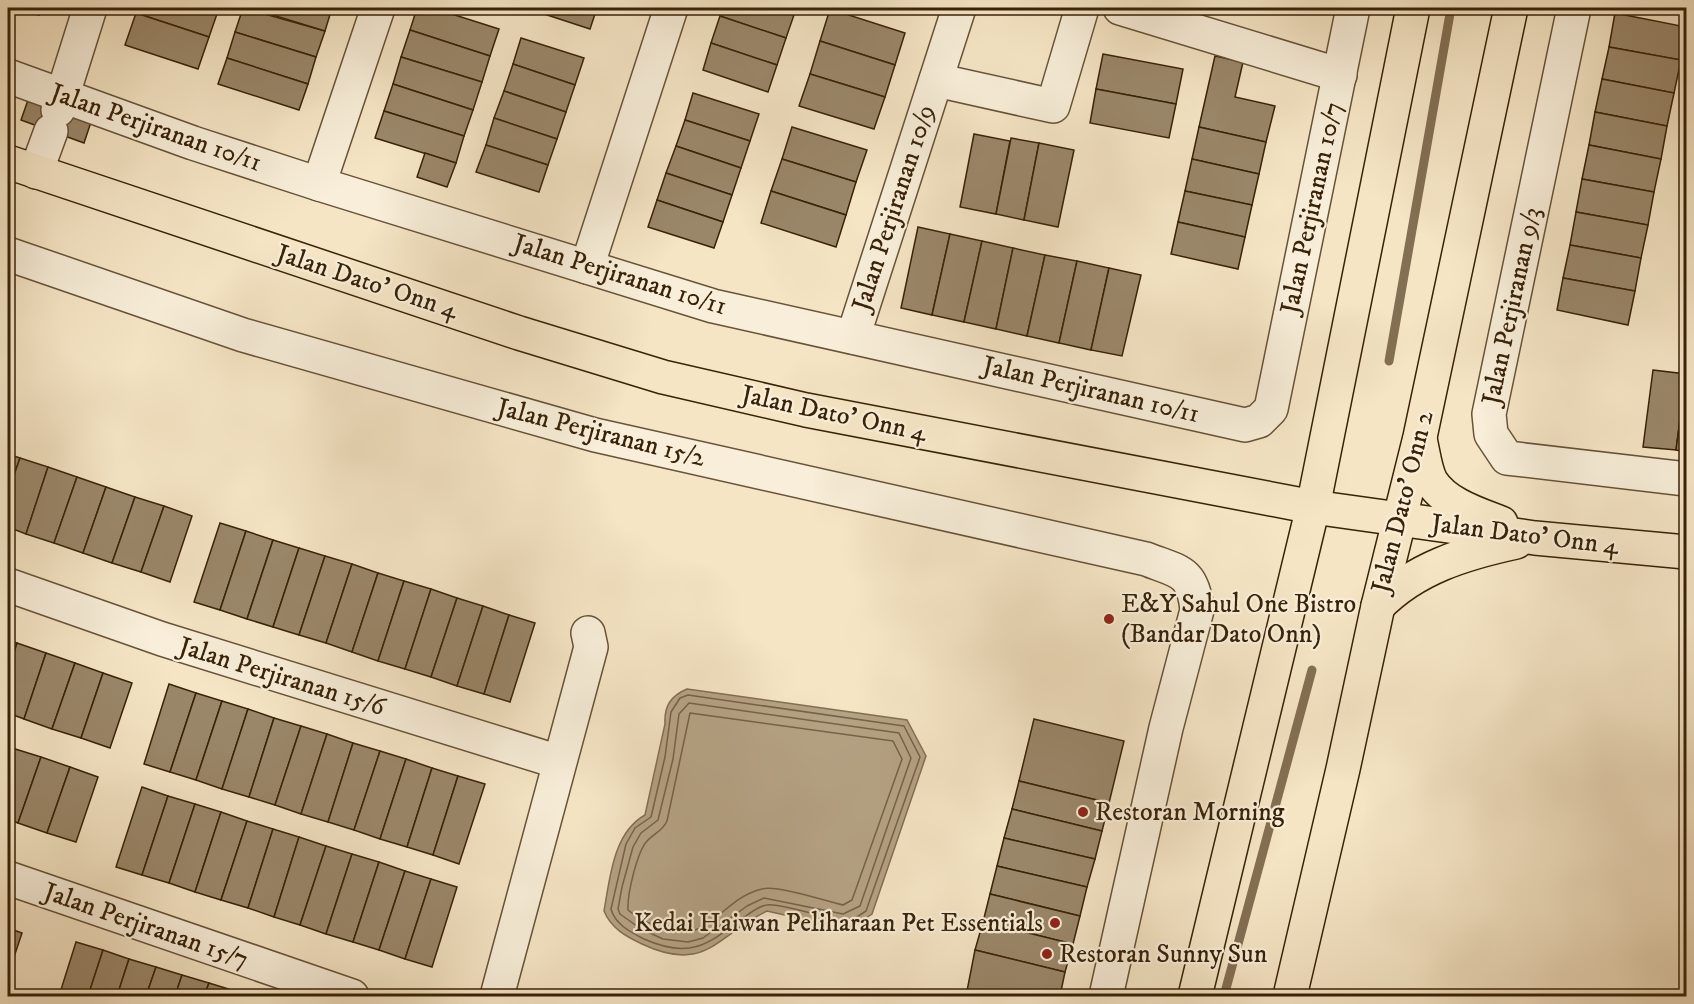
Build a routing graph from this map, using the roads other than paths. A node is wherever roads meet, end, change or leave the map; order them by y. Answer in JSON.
{"nodes":[{"id":1,"x":90,"y":8,"type":"edge"},
{"id":2,"x":378,"y":8,"type":"edge"},
{"id":3,"x":671,"y":8,"type":"edge"},
{"id":4,"x":959,"y":8,"type":"edge"},
{"id":5,"x":1082,"y":8,"type":"edge"},
{"id":6,"x":1120,"y":8,"type":"edge"},
{"id":7,"x":1353,"y":8,"type":"edge"},
{"id":8,"x":1413,"y":8,"type":"edge"},
{"id":9,"x":1511,"y":8,"type":"edge"},
{"id":10,"x":1574,"y":8,"type":"edge"},
{"id":11,"x":1340,"y":75,"type":"junction"},
{"id":12,"x":8,"y":76,"type":"edge"},
{"id":13,"x":936,"y":80,"type":"junction"},
{"id":14,"x":57,"y":112,"type":"junction"},
{"id":15,"x":22,"y":167,"type":"edge"},
{"id":16,"x":319,"y":184,"type":"junction"},
{"id":17,"x":8,"y":254,"type":"edge"},
{"id":18,"x":587,"y":267,"type":"junction"},
{"id":19,"x":853,"y":337,"type":"junction"},
{"id":20,"x":1258,"y":417,"type":"joint"},
{"id":21,"x":1420,"y":437,"type":"junction"},
{"id":22,"x":1686,"y":479,"type":"edge"},
{"id":23,"x":1313,"y":507,"type":"junction"},
{"id":24,"x":1398,"y":520,"type":"junction"},
{"id":25,"x":1535,"y":538,"type":"junction"},
{"id":26,"x":1686,"y":552,"type":"edge"},
{"id":27,"x":8,"y":585,"type":"edge"},
{"id":28,"x":1378,"y":606,"type":"junction"},
{"id":29,"x":588,"y":633,"type":"dead end"},
{"id":30,"x":559,"y":762,"type":"junction"},
{"id":31,"x":8,"y":878,"type":"edge"},
{"id":32,"x":352,"y":996,"type":"edge"},
{"id":33,"x":497,"y":996,"type":"edge"},
{"id":34,"x":1106,"y":996,"type":"edge"},
{"id":35,"x":1195,"y":996,"type":"edge"},
{"id":36,"x":1290,"y":996,"type":"edge"}],
"edges":[{"from":1,"to":14,"type":"street"},
{"from":2,"to":16,"type":"street"},
{"from":3,"to":18,"type":"street"},
{"from":4,"to":13,"type":"street","name":"Jalan Perjiranan 10/9"},
{"from":5,"to":13,"type":"street","name":"Jalan Perjiranan 10/9"},
{"from":6,"to":11,"type":"street"},
{"from":7,"to":11,"type":"street","name":"Jalan Perjiranan 10/7"},
{"from":8,"to":23,"type":"main road"},
{"from":9,"to":21,"type":"main road","name":"Jalan Dato' Onn 2"},
{"from":10,"to":22,"type":"street","name":"Jalan Perjiranan 9/3"},
{"from":11,"to":20,"type":"street","name":"Jalan Perjiranan 10/7"},
{"from":12,"to":14,"type":"street","name":"Jalan Perjiranan 10/11"},
{"from":13,"to":19,"type":"street","name":"Jalan Perjiranan 10/9"},
{"from":14,"to":15,"type":"street"},
{"from":14,"to":16,"type":"street","name":"Jalan Perjiranan 10/11"},
{"from":15,"to":23,"type":"main road","name":"Jalan Dato' Onn 4"},
{"from":16,"to":18,"type":"street","name":"Jalan Perjiranan 10/11"},
{"from":17,"to":34,"type":"street","name":"Jalan Perjiranan 15/2"},
{"from":18,"to":19,"type":"street","name":"Jalan Perjiranan 10/11"},
{"from":19,"to":20,"type":"street","name":"Jalan Perjiranan 10/11"},
{"from":21,"to":24,"type":"main road","name":"Jalan Dato' Onn 2"},
{"from":21,"to":25,"type":"main road"},
{"from":23,"to":24,"type":"main road","name":"Jalan Dato' Onn 4"},
{"from":23,"to":35,"type":"main road"},
{"from":24,"to":25,"type":"main road","name":"Jalan Dato' Onn 4"},
{"from":24,"to":28,"type":"main road","name":"Jalan Dato' Onn 2"},
{"from":25,"to":26,"type":"main road","name":"Jalan Dato' Onn 4"},
{"from":25,"to":28,"type":"main road"},
{"from":27,"to":30,"type":"street","name":"Jalan Perjiranan 15/6"},
{"from":28,"to":36,"type":"main road","name":"Jalan Dato' Onn 2"},
{"from":29,"to":30,"type":"street"},
{"from":30,"to":33,"type":"street"},
{"from":31,"to":32,"type":"street","name":"Jalan Perjiranan 15/7"}]}
